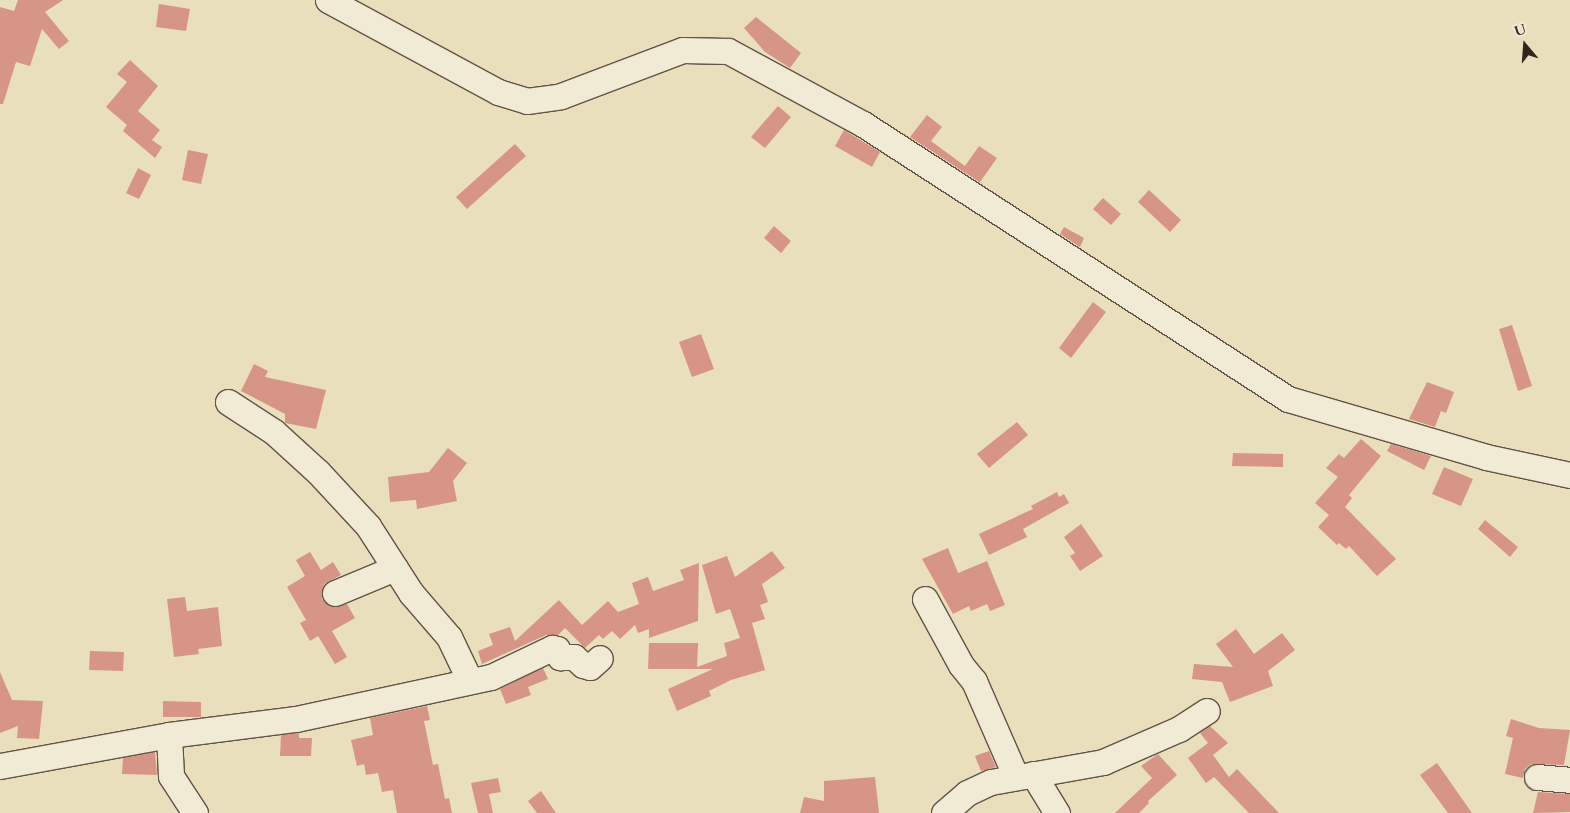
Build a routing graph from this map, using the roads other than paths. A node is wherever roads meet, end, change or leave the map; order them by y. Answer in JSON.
{"nodes":[{"id":1,"x":328,"y":0,"type":"edge"},
{"id":2,"x":228,"y":402,"type":"dead end"},
{"id":3,"x":1570,"y":476,"type":"edge"},
{"id":4,"x":395,"y":568,"type":"junction"},
{"id":5,"x":335,"y":592,"type":"dead end"},
{"id":6,"x":925,"y":599,"type":"dead end"},
{"id":7,"x":600,"y":658,"type":"dead end"},
{"id":8,"x":469,"y":680,"type":"junction"},
{"id":9,"x":1207,"y":712,"type":"dead end"},
{"id":10,"x":169,"y":735,"type":"junction"},
{"id":11,"x":0,"y":766,"type":"edge"},
{"id":12,"x":1024,"y":776,"type":"junction"},
{"id":13,"x":1537,"y":777,"type":"dead end"},
{"id":14,"x":1570,"y":780,"type":"edge"},
{"id":15,"x":195,"y":813,"type":"edge"},
{"id":16,"x":944,"y":813,"type":"edge"},
{"id":17,"x":1057,"y":813,"type":"edge"}],
"edges":[{"from":1,"to":3,"type":"street"},
{"from":2,"to":4,"type":"street"},
{"from":4,"to":5,"type":"street"},
{"from":4,"to":8,"type":"street"},
{"from":6,"to":12,"type":"street"},
{"from":7,"to":8,"type":"street"},
{"from":8,"to":10,"type":"street"},
{"from":9,"to":12,"type":"street"},
{"from":10,"to":11,"type":"street"},
{"from":10,"to":15,"type":"street"},
{"from":12,"to":16,"type":"street"},
{"from":12,"to":17,"type":"street"},
{"from":13,"to":14,"type":"street"}]}
